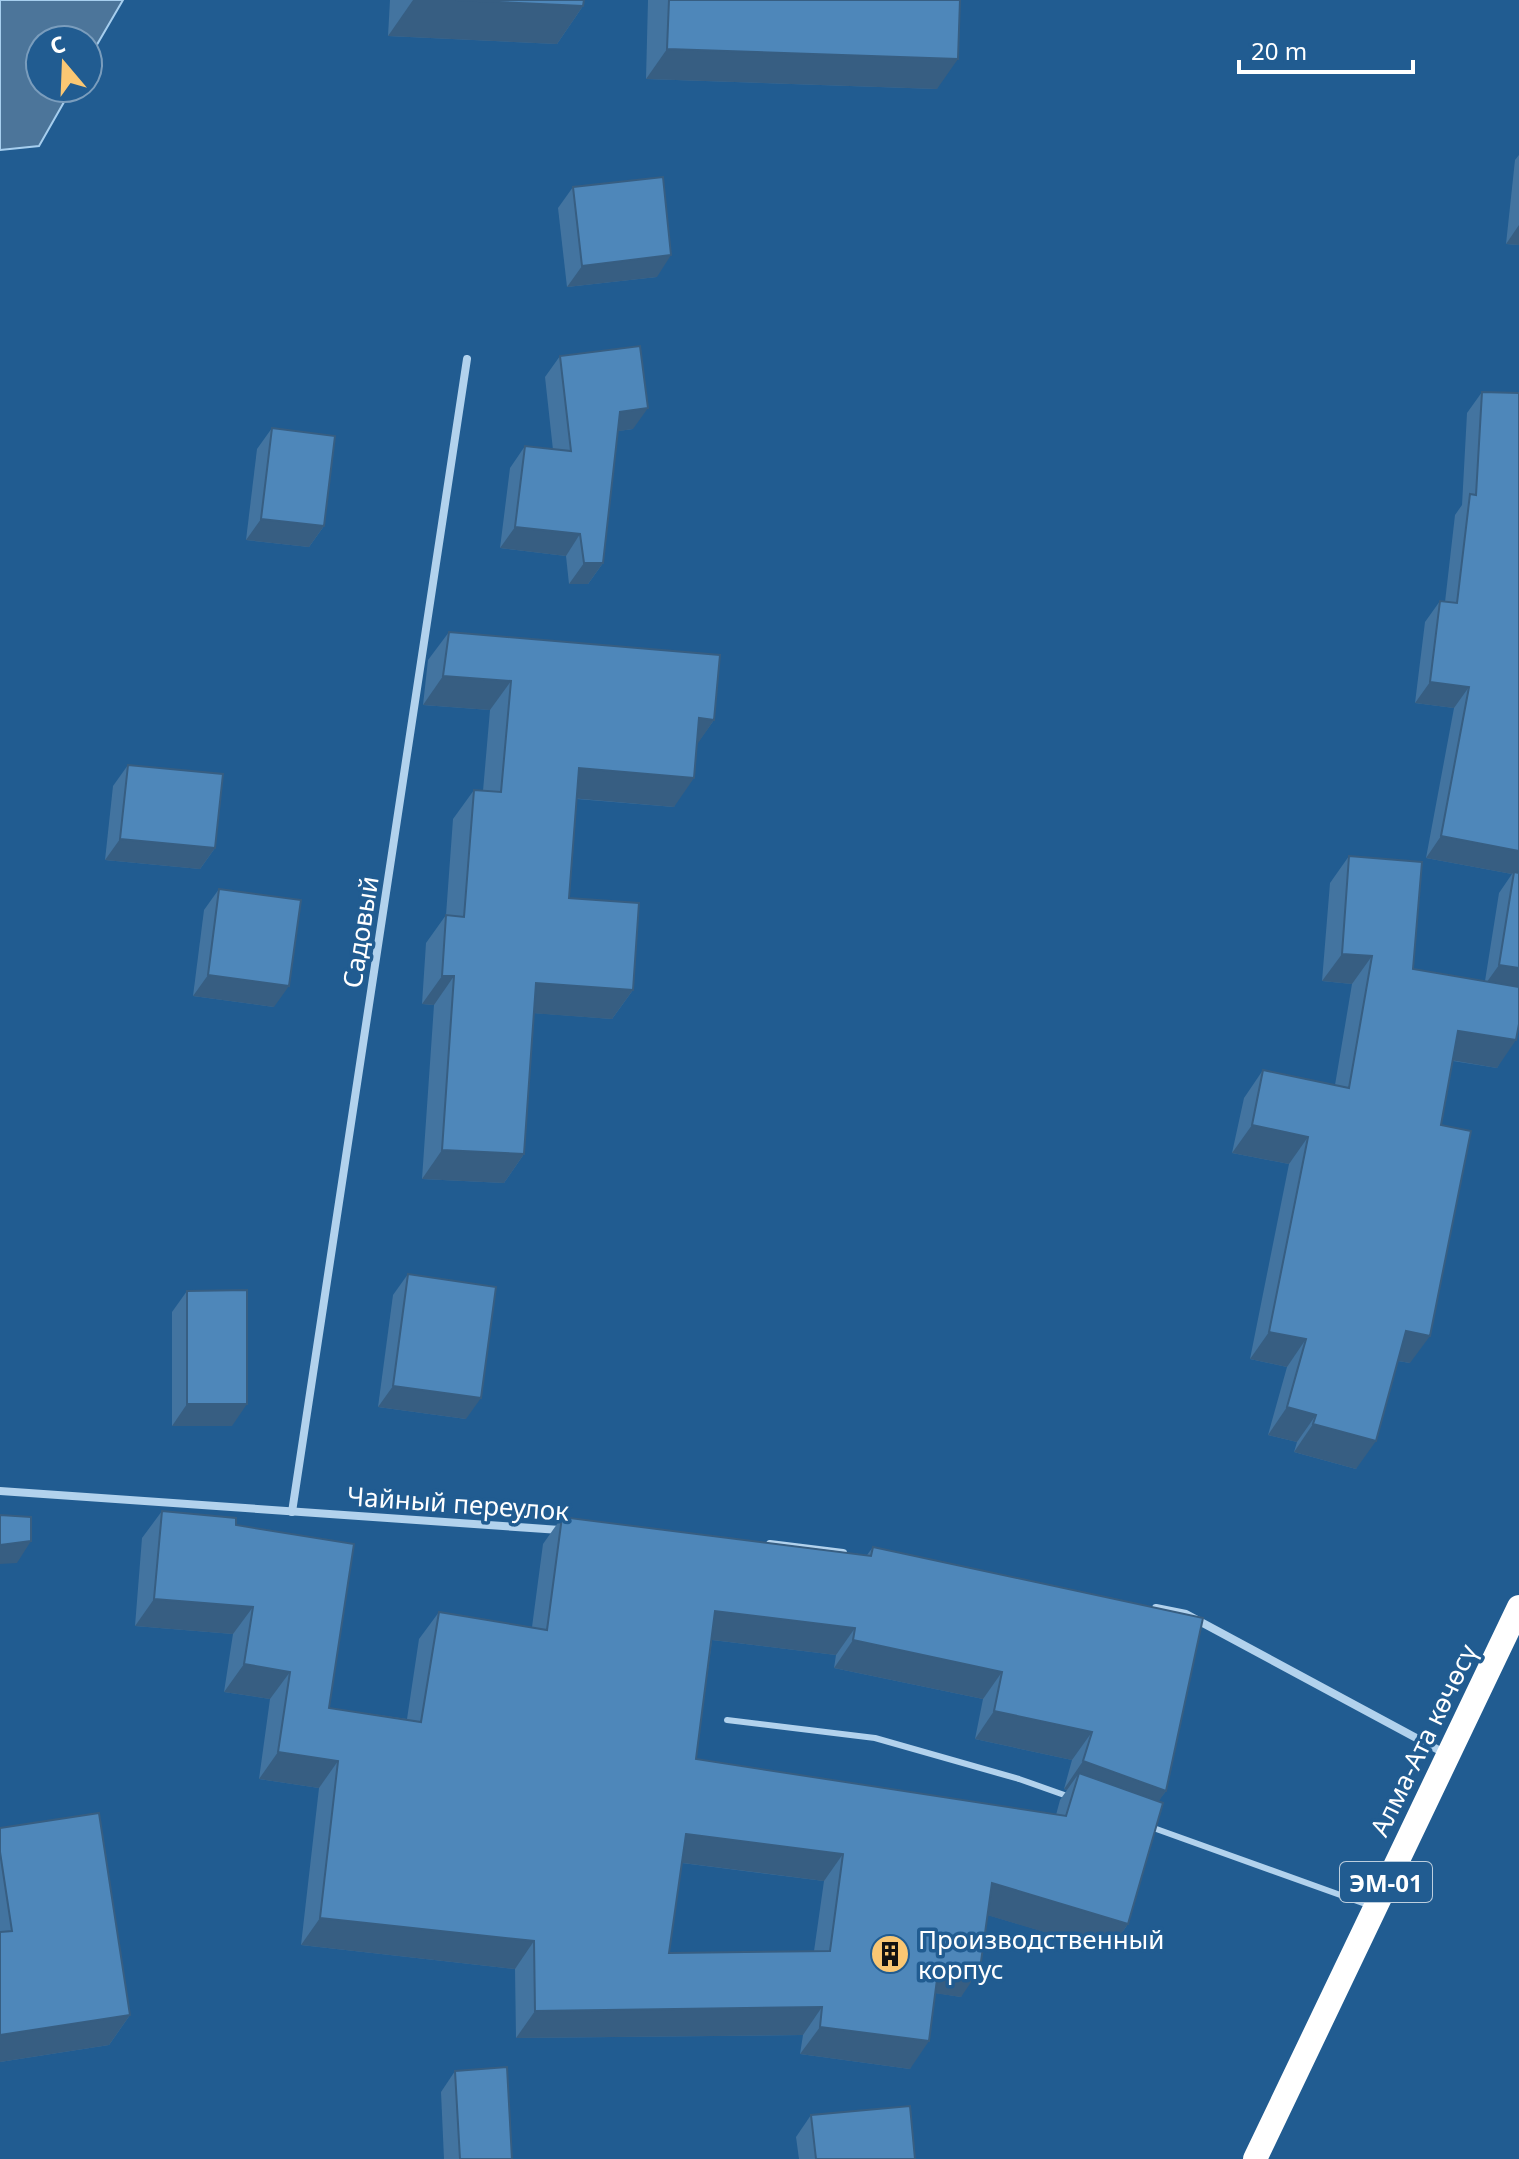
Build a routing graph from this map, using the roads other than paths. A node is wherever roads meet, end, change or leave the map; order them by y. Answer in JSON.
{"nodes":[{"id":1,"x":467,"y":359,"type":"dead end"},
{"id":2,"x":0,"y":1491,"type":"edge"},
{"id":3,"x":292,"y":1512,"type":"junction"},
{"id":4,"x":571,"y":1530,"type":"edge"},
{"id":5,"x":757,"y":1543,"type":"edge"},
{"id":6,"x":849,"y":1554,"type":"edge"},
{"id":7,"x":1140,"y":1606,"type":"edge"},
{"id":8,"x":1519,"y":1607,"type":"edge"},
{"id":9,"x":727,"y":1720,"type":"dead end"},
{"id":10,"x":1447,"y":1755,"type":"junction"},
{"id":11,"x":1078,"y":1800,"type":"edge"},
{"id":12,"x":1137,"y":1822,"type":"edge"},
{"id":13,"x":1375,"y":1907,"type":"junction"},
{"id":14,"x":1255,"y":2159,"type":"edge"}],
"edges":[{"from":1,"to":3,"type":"street","name":"Садовый"},
{"from":2,"to":3,"type":"street","name":"Чайный переулок"},
{"from":3,"to":4,"type":"street","name":"Чайный переулок"},
{"from":5,"to":6,"type":"street"},
{"from":7,"to":10,"type":"street"},
{"from":8,"to":10,"type":"highway","name":"Алма-Ата көчөсү","number":"ЭМ-01"},
{"from":9,"to":11,"type":"lane"},
{"from":10,"to":13,"type":"highway","name":"Алма-Ата көчөсү","number":"ЭМ-01"},
{"from":12,"to":13,"type":"lane"},
{"from":13,"to":14,"type":"highway","name":"Алма-Ата көчөсү","number":"ЭМ-01"}]}
